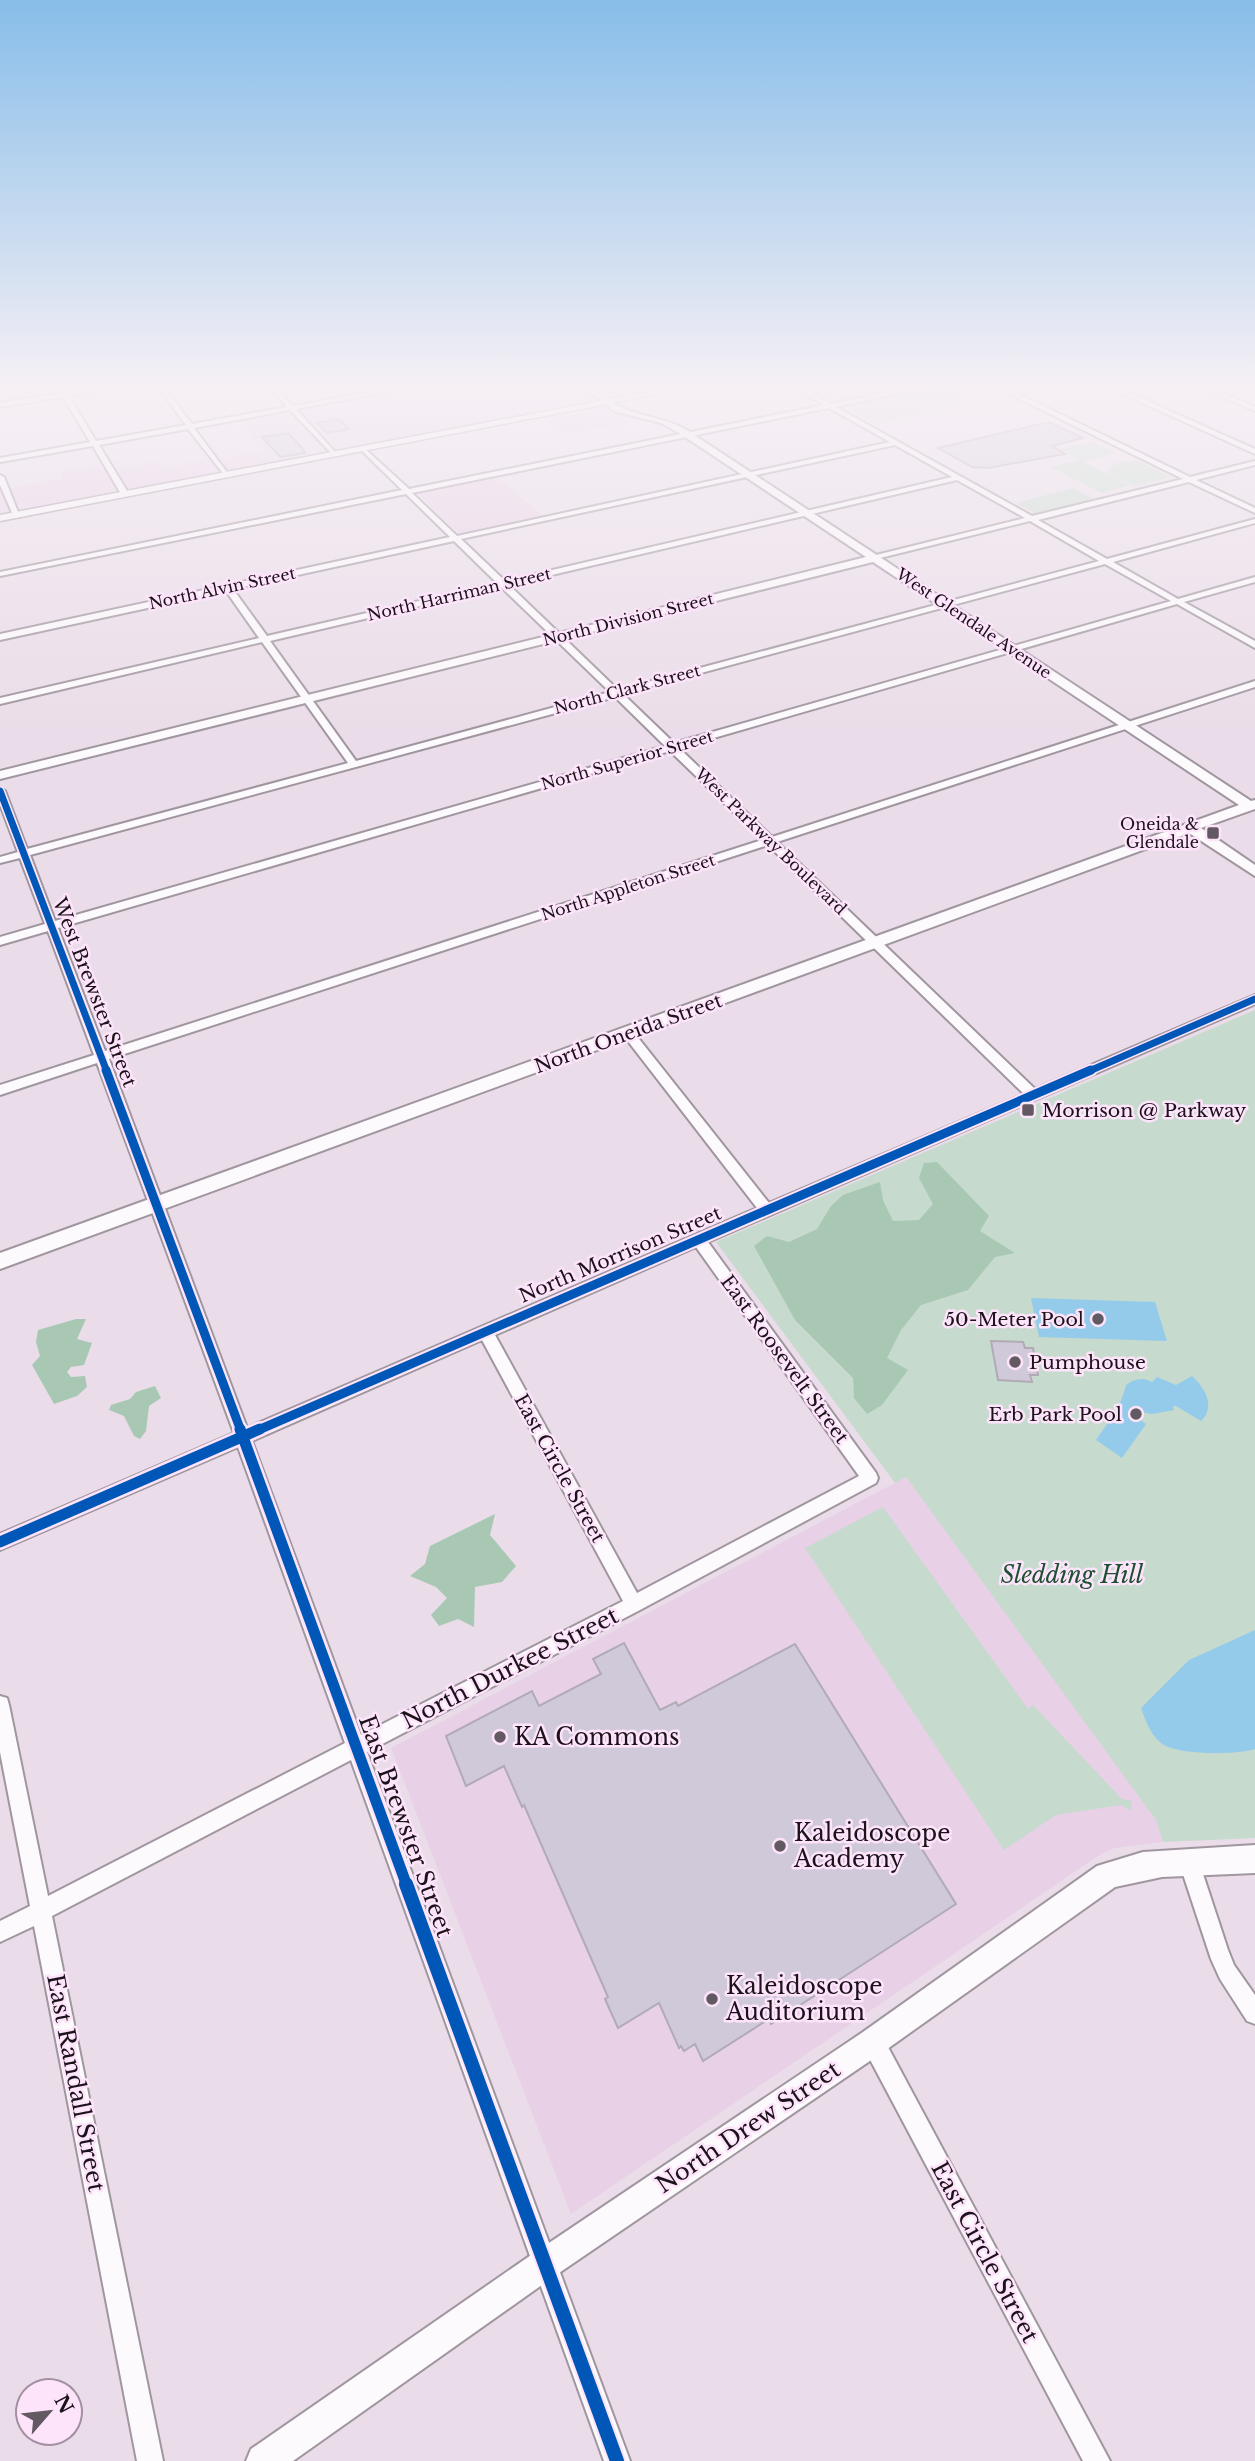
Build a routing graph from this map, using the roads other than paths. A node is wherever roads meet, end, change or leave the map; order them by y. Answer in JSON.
{"nodes":[{"id":1,"x":11,"y":501,"type":"edge"},
{"id":2,"x":90,"y":501,"type":"edge"},
{"id":3,"x":359,"y":501,"type":"edge"},
{"id":4,"x":417,"y":501,"type":"edge"},
{"id":5,"x":626,"y":501,"type":"edge"},
{"id":6,"x":789,"y":501,"type":"edge"},
{"id":7,"x":859,"y":501,"type":"edge"},
{"id":8,"x":998,"y":501,"type":"edge"},
{"id":9,"x":1103,"y":501,"type":"edge"},
{"id":10,"x":1234,"y":501,"type":"edge"},
{"id":11,"x":1255,"y":511,"type":"edge"},
{"id":12,"x":807,"y":513,"type":"junction"},
{"id":13,"x":17,"y":515,"type":"junction"},
{"id":14,"x":0,"y":518,"type":"edge"},
{"id":15,"x":1030,"y":519,"type":"junction"},
{"id":16,"x":1255,"y":521,"type":"edge"},
{"id":17,"x":456,"y":538,"type":"junction"},
{"id":18,"x":875,"y":558,"type":"junction"},
{"id":19,"x":1105,"y":561,"type":"junction"},
{"id":20,"x":0,"y":574,"type":"edge"},
{"id":21,"x":1255,"y":579,"type":"edge"},
{"id":22,"x":504,"y":584,"type":"junction"},
{"id":23,"x":227,"y":587,"type":"junction"},
{"id":24,"x":1178,"y":602,"type":"junction"},
{"id":25,"x":944,"y":604,"type":"junction"},
{"id":26,"x":559,"y":636,"type":"junction"},
{"id":27,"x":0,"y":637,"type":"edge"},
{"id":28,"x":264,"y":639,"type":"junction"},
{"id":29,"x":1255,"y":645,"type":"edge"},
{"id":30,"x":1013,"y":649,"type":"junction"},
{"id":31,"x":1255,"y":684,"type":"edge"},
{"id":32,"x":617,"y":692,"type":"junction"},
{"id":33,"x":307,"y":699,"type":"junction"},
{"id":34,"x":0,"y":701,"type":"edge"},
{"id":35,"x":1128,"y":726,"type":"junction"},
{"id":36,"x":674,"y":746,"type":"junction"},
{"id":37,"x":353,"y":763,"type":"junction"},
{"id":38,"x":0,"y":775,"type":"edge"},
{"id":39,"x":0,"y":791,"type":"edge"},
{"id":40,"x":1252,"y":805,"type":"edge"},
{"id":41,"x":1191,"y":828,"type":"junction"},
{"id":42,"x":770,"y":841,"type":"junction"},
{"id":43,"x":24,"y":853,"type":"junction"},
{"id":44,"x":0,"y":860,"type":"edge"},
{"id":45,"x":1255,"y":872,"type":"edge"},
{"id":46,"x":52,"y":926,"type":"junction"},
{"id":47,"x":0,"y":941,"type":"edge"},
{"id":48,"x":876,"y":943,"type":"junction"},
{"id":49,"x":1255,"y":999,"type":"edge"},
{"id":50,"x":628,"y":1033,"type":"junction"},
{"id":51,"x":102,"y":1057,"type":"junction"},
{"id":52,"x":0,"y":1090,"type":"edge"},
{"id":53,"x":1033,"y":1095,"type":"junction"},
{"id":54,"x":158,"y":1205,"type":"junction"},
{"id":55,"x":766,"y":1210,"type":"junction"},
{"id":56,"x":699,"y":1240,"type":"junction"},
{"id":57,"x":0,"y":1261,"type":"edge"},
{"id":58,"x":485,"y":1331,"type":"junction"},
{"id":59,"x":243,"y":1437,"type":"junction"},
{"id":60,"x":870,"y":1478,"type":"joint"},
{"id":61,"x":0,"y":1542,"type":"edge"},
{"id":62,"x":634,"y":1604,"type":"junction"},
{"id":63,"x":0,"y":1704,"type":"edge"},
{"id":64,"x":357,"y":1747,"type":"junction"},
{"id":65,"x":1255,"y":1859,"type":"edge"},
{"id":66,"x":1189,"y":1862,"type":"junction"},
{"id":67,"x":42,"y":1910,"type":"junction"},
{"id":68,"x":0,"y":1932,"type":"edge"},
{"id":69,"x":1255,"y":2013,"type":"edge"},
{"id":70,"x":873,"y":2042,"type":"junction"},
{"id":71,"x":545,"y":2264,"type":"junction"},
{"id":72,"x":150,"y":2461,"type":"edge"},
{"id":73,"x":263,"y":2461,"type":"edge"},
{"id":74,"x":617,"y":2461,"type":"edge"},
{"id":75,"x":1097,"y":2461,"type":"edge"}],
"edges":[{"from":1,"to":13,"type":"street"},
{"from":2,"to":13,"type":"main road"},
{"from":3,"to":20,"type":"street"},
{"from":4,"to":17,"type":"street","name":"West Parkway Boulevard"},
{"from":5,"to":17,"type":"street","name":"North Alvin Street"},
{"from":6,"to":12,"type":"street","name":"West Glendale Avenue"},
{"from":7,"to":12,"type":"street","name":"North Harriman Street"},
{"from":8,"to":15,"type":"street"},
{"from":9,"to":15,"type":"street","name":"North Division Street"},
{"from":10,"to":11,"type":"street"},
{"from":12,"to":18,"type":"street","name":"West Glendale Avenue"},
{"from":12,"to":22,"type":"street","name":"North Harriman Street"},
{"from":13,"to":14,"type":"main road"},
{"from":15,"to":18,"type":"street","name":"North Division Street"},
{"from":15,"to":19,"type":"street"},
{"from":16,"to":19,"type":"street","name":"North Clark Street"},
{"from":17,"to":22,"type":"street","name":"West Parkway Boulevard"},
{"from":17,"to":23,"type":"street","name":"North Alvin Street"},
{"from":18,"to":25,"type":"street","name":"West Glendale Avenue"},
{"from":18,"to":26,"type":"street","name":"North Division Street"},
{"from":19,"to":24,"type":"street"},
{"from":19,"to":25,"type":"street","name":"North Clark Street"},
{"from":21,"to":24,"type":"street","name":"North Superior Street"},
{"from":22,"to":26,"type":"street","name":"West Parkway Boulevard"},
{"from":22,"to":28,"type":"street","name":"North Harriman Street"},
{"from":23,"to":27,"type":"street","name":"North Alvin Street"},
{"from":23,"to":28,"type":"street"},
{"from":24,"to":29,"type":"street"},
{"from":24,"to":30,"type":"street","name":"North Superior Street"},
{"from":25,"to":30,"type":"street","name":"West Glendale Avenue"},
{"from":25,"to":32,"type":"street","name":"North Clark Street"},
{"from":26,"to":32,"type":"street","name":"West Parkway Boulevard"},
{"from":26,"to":33,"type":"street","name":"North Division Street"},
{"from":28,"to":33,"type":"street"},
{"from":28,"to":34,"type":"street","name":"North Harriman Street"},
{"from":30,"to":35,"type":"street","name":"West Glendale Avenue"},
{"from":30,"to":36,"type":"street","name":"North Superior Street"},
{"from":31,"to":35,"type":"street","name":"North Appleton Street"},
{"from":32,"to":36,"type":"street","name":"West Parkway Boulevard"},
{"from":32,"to":37,"type":"street","name":"North Clark Street"},
{"from":33,"to":37,"type":"street"},
{"from":33,"to":38,"type":"street","name":"North Division Street"},
{"from":35,"to":40,"type":"street","name":"West Glendale Avenue"},
{"from":35,"to":42,"type":"street","name":"North Appleton Street"},
{"from":36,"to":42,"type":"street","name":"West Parkway Boulevard"},
{"from":36,"to":46,"type":"street","name":"North Superior Street"},
{"from":37,"to":43,"type":"street","name":"North Clark Street"},
{"from":39,"to":43,"type":"street","name":"West Brewster Street"},
{"from":40,"to":41,"type":"street","name":"North Oneida Street"},
{"from":41,"to":45,"type":"street"},
{"from":41,"to":48,"type":"street","name":"North Oneida Street"},
{"from":42,"to":48,"type":"street","name":"West Parkway Boulevard"},
{"from":42,"to":51,"type":"street","name":"North Appleton Street"},
{"from":43,"to":44,"type":"street","name":"North Clark Street"},
{"from":43,"to":46,"type":"street","name":"West Brewster Street"},
{"from":46,"to":47,"type":"street","name":"North Superior Street"},
{"from":46,"to":51,"type":"street","name":"West Brewster Street"},
{"from":48,"to":50,"type":"street","name":"North Oneida Street"},
{"from":48,"to":53,"type":"street","name":"West Parkway Boulevard"},
{"from":49,"to":53,"type":"street","name":"North Morrison Street"},
{"from":50,"to":54,"type":"street","name":"North Oneida Street"},
{"from":50,"to":55,"type":"street"},
{"from":51,"to":52,"type":"street","name":"North Appleton Street"},
{"from":51,"to":54,"type":"street","name":"West Brewster Street"},
{"from":53,"to":55,"type":"street","name":"North Morrison Street"},
{"from":54,"to":57,"type":"street","name":"North Oneida Street"},
{"from":54,"to":59,"type":"street","name":"East Brewster Street"},
{"from":55,"to":56,"type":"street","name":"North Morrison Street"},
{"from":56,"to":58,"type":"street","name":"North Morrison Street"},
{"from":56,"to":60,"type":"street","name":"East Roosevelt Street"},
{"from":58,"to":59,"type":"street","name":"North Morrison Street"},
{"from":58,"to":62,"type":"street","name":"East Circle Street"},
{"from":59,"to":61,"type":"street","name":"North Morrison Street"},
{"from":59,"to":64,"type":"street","name":"East Brewster Street"},
{"from":60,"to":62,"type":"street","name":"North Durkee Street"},
{"from":62,"to":64,"type":"street","name":"North Durkee Street"},
{"from":63,"to":67,"type":"street","name":"East Randall Street"},
{"from":64,"to":67,"type":"street","name":"North Durkee Street"},
{"from":64,"to":71,"type":"street","name":"East Brewster Street"},
{"from":65,"to":66,"type":"street","name":"North Drew Street"},
{"from":66,"to":69,"type":"street"},
{"from":66,"to":70,"type":"street","name":"North Drew Street"},
{"from":67,"to":68,"type":"street","name":"North Durkee Street"},
{"from":67,"to":72,"type":"street","name":"East Randall Street"},
{"from":70,"to":71,"type":"street","name":"North Drew Street"},
{"from":70,"to":75,"type":"street","name":"East Circle Street"},
{"from":71,"to":73,"type":"street","name":"North Drew Street"},
{"from":71,"to":74,"type":"street","name":"East Brewster Street"}]}
